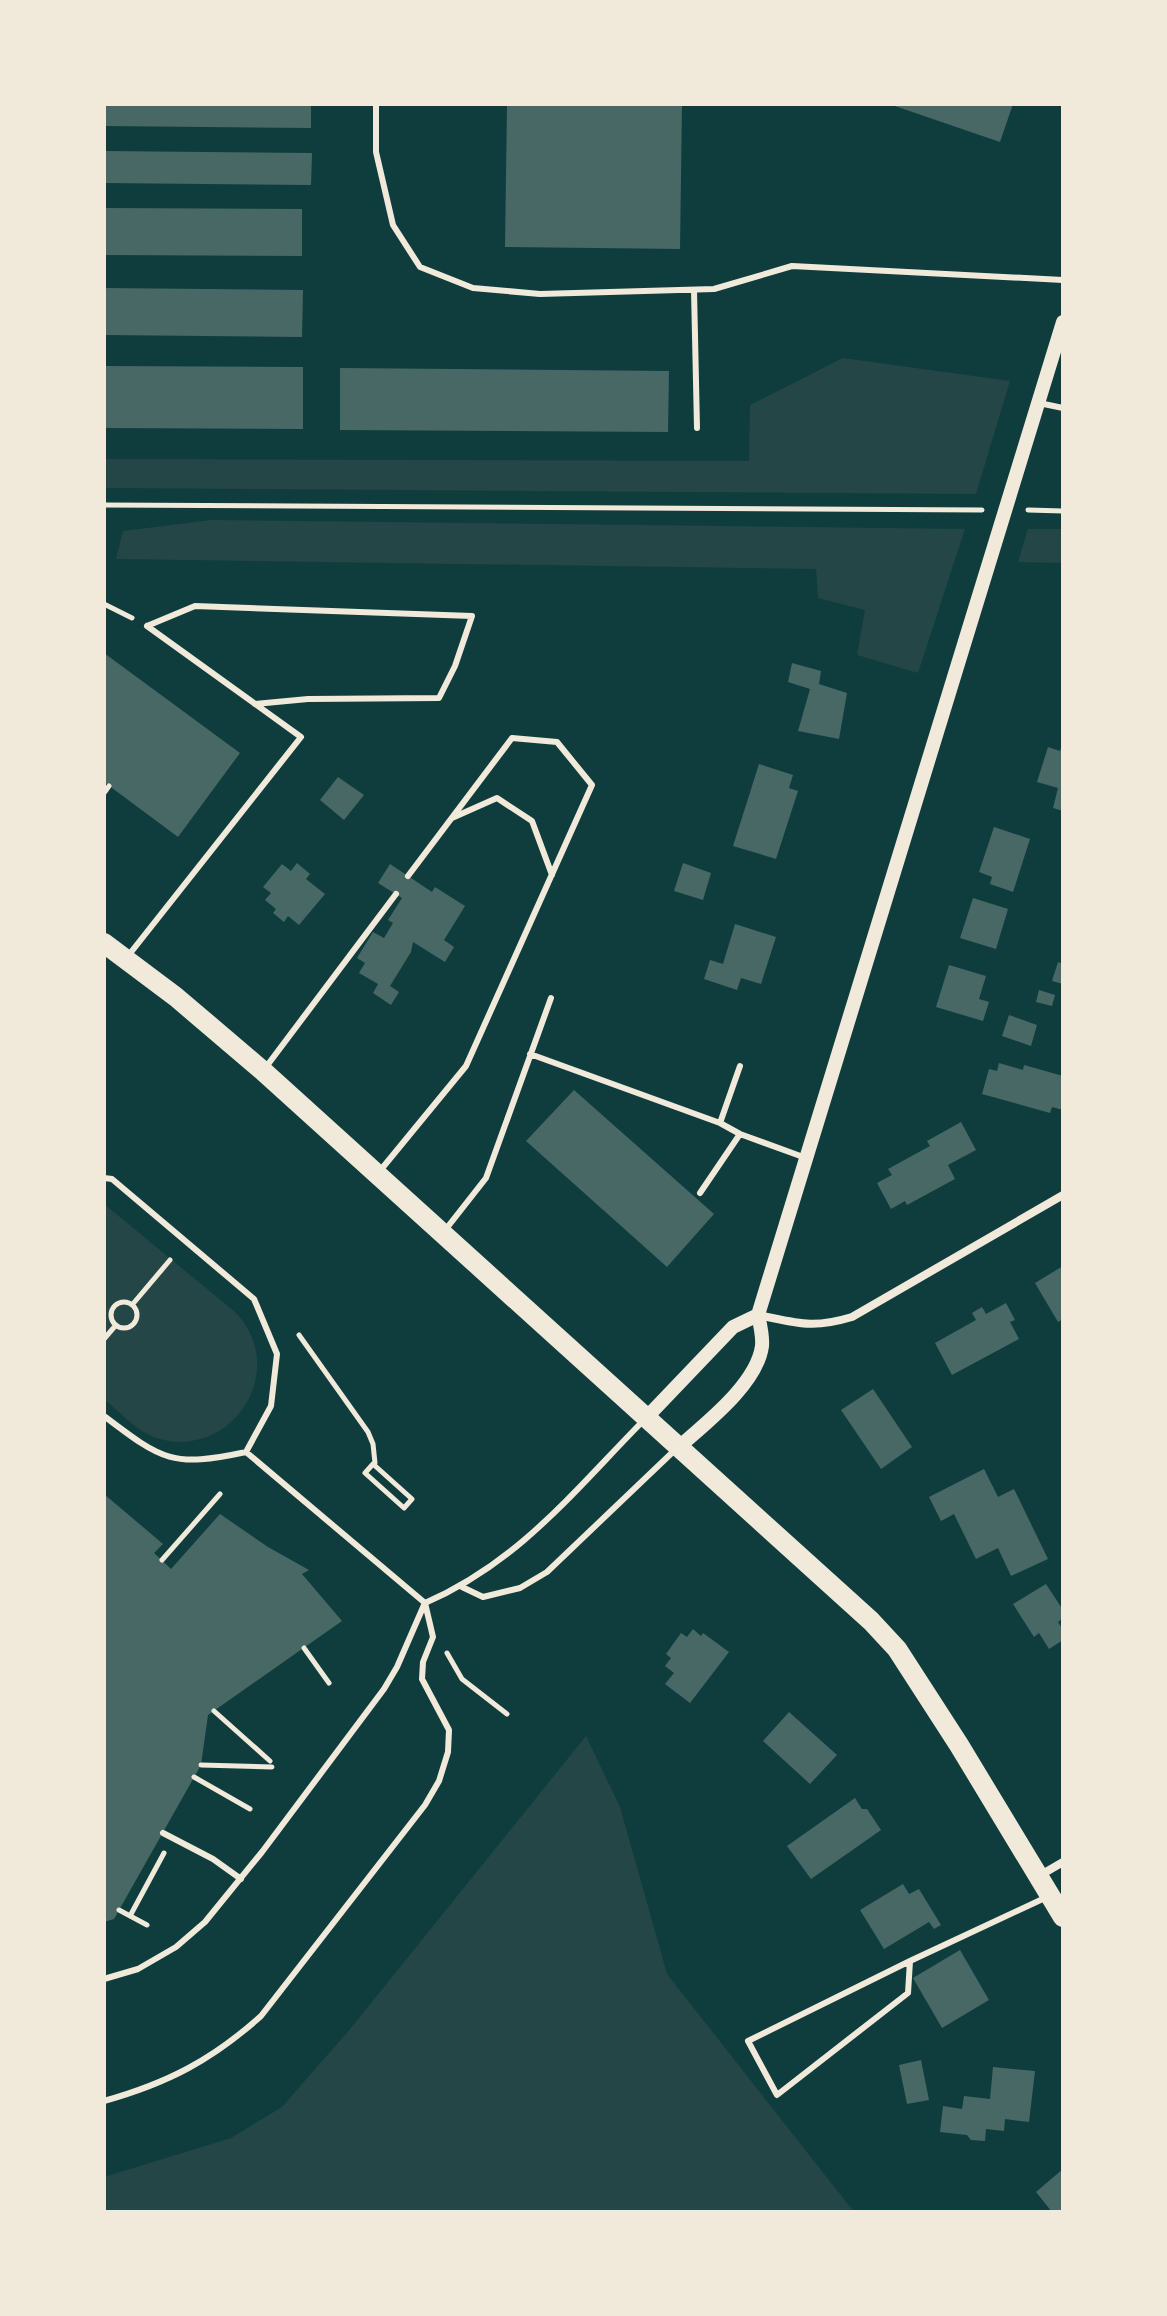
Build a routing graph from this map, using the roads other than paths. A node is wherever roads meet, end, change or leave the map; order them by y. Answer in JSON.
{"nodes":[{"id":1,"x":376,"y":104,"type":"edge"},
{"id":2,"x":1063,"y":280,"type":"edge"},
{"id":3,"x":694,"y":290,"type":"junction"},
{"id":4,"x":1063,"y":322,"type":"edge"},
{"id":5,"x":1038,"y":403,"type":"junction"},
{"id":6,"x":1063,"y":408,"type":"edge"},
{"id":7,"x":697,"y":428,"type":"dead end"},
{"id":8,"x":255,"y":704,"type":"junction"},
{"id":9,"x":452,"y":819,"type":"junction"},
{"id":10,"x":552,"y":875,"type":"junction"},
{"id":11,"x":408,"y":876,"type":"dead end"},
{"id":12,"x":396,"y":894,"type":"dead end"},
{"id":13,"x":104,"y":943,"type":"edge"},
{"id":14,"x":125,"y":959,"type":"junction"},
{"id":15,"x":551,"y":998,"type":"dead end"},
{"id":16,"x":530,"y":1054,"type":"junction"},
{"id":17,"x":740,"y":1066,"type":"dead end"},
{"id":18,"x":263,"y":1071,"type":"junction"},
{"id":19,"x":720,"y":1123,"type":"junction"},
{"id":20,"x":740,"y":1134,"type":"junction"},
{"id":21,"x":806,"y":1158,"type":"junction"},
{"id":22,"x":377,"y":1174,"type":"junction"},
{"id":23,"x":104,"y":1178,"type":"edge"},
{"id":24,"x":700,"y":1193,"type":"dead end"},
{"id":25,"x":1063,"y":1195,"type":"edge"},
{"id":26,"x":443,"y":1233,"type":"junction"},
{"id":27,"x":758,"y":1315,"type":"junction"},
{"id":28,"x":104,"y":1416,"type":"edge"},
{"id":29,"x":647,"y":1417,"type":"junction"},
{"id":30,"x":679,"y":1447,"type":"junction"},
{"id":31,"x":246,"y":1452,"type":"junction"},
{"id":32,"x":462,"y":1587,"type":"junction"},
{"id":33,"x":425,"y":1603,"type":"junction"},
{"id":34,"x":163,"y":1833,"type":"dead end"},
{"id":35,"x":1063,"y":1862,"type":"edge"},
{"id":36,"x":1038,"y":1876,"type":"junction"},
{"id":37,"x":241,"y":1879,"type":"junction"},
{"id":38,"x":1050,"y":1896,"type":"junction"},
{"id":39,"x":1063,"y":1917,"type":"edge"},
{"id":40,"x":910,"y":1961,"type":"junction"},
{"id":41,"x":104,"y":1979,"type":"edge"},
{"id":42,"x":104,"y":2101,"type":"edge"}],
"edges":[{"from":1,"to":3,"type":"lane"},
{"from":2,"to":3,"type":"lane"},
{"from":3,"to":7,"type":"lane"},
{"from":4,"to":5,"type":"street"},
{"from":5,"to":6,"type":"lane"},
{"from":5,"to":21,"type":"street"},
{"from":8,"to":8,"type":"lane"},
{"from":8,"to":14,"type":"lane"},
{"from":9,"to":10,"type":"lane"},
{"from":9,"to":10,"type":"lane"},
{"from":9,"to":11,"type":"lane"},
{"from":10,"to":22,"type":"lane"},
{"from":12,"to":18,"type":"lane"},
{"from":13,"to":14,"type":"main road"},
{"from":14,"to":18,"type":"main road"},
{"from":15,"to":16,"type":"lane"},
{"from":16,"to":19,"type":"lane"},
{"from":16,"to":26,"type":"lane"},
{"from":17,"to":19,"type":"lane"},
{"from":18,"to":22,"type":"main road"},
{"from":19,"to":20,"type":"lane"},
{"from":20,"to":21,"type":"lane"},
{"from":20,"to":24,"type":"lane"},
{"from":21,"to":27,"type":"street"},
{"from":22,"to":26,"type":"main road"},
{"from":23,"to":31,"type":"lane"},
{"from":25,"to":27,"type":"street"},
{"from":26,"to":29,"type":"main road"},
{"from":27,"to":29,"type":"street"},
{"from":27,"to":30,"type":"street"},
{"from":28,"to":31,"type":"lane"},
{"from":29,"to":30,"type":"main road"},
{"from":29,"to":32,"type":"lane"},
{"from":30,"to":32,"type":"lane"},
{"from":30,"to":36,"type":"main road"},
{"from":31,"to":33,"type":"lane"},
{"from":32,"to":33,"type":"lane"},
{"from":33,"to":37,"type":"lane"},
{"from":33,"to":42,"type":"lane"},
{"from":34,"to":37,"type":"lane"},
{"from":35,"to":36,"type":"street"},
{"from":36,"to":38,"type":"main road"},
{"from":37,"to":41,"type":"lane"},
{"from":38,"to":39,"type":"main road"},
{"from":38,"to":40,"type":"lane"},
{"from":40,"to":40,"type":"lane"}]}
